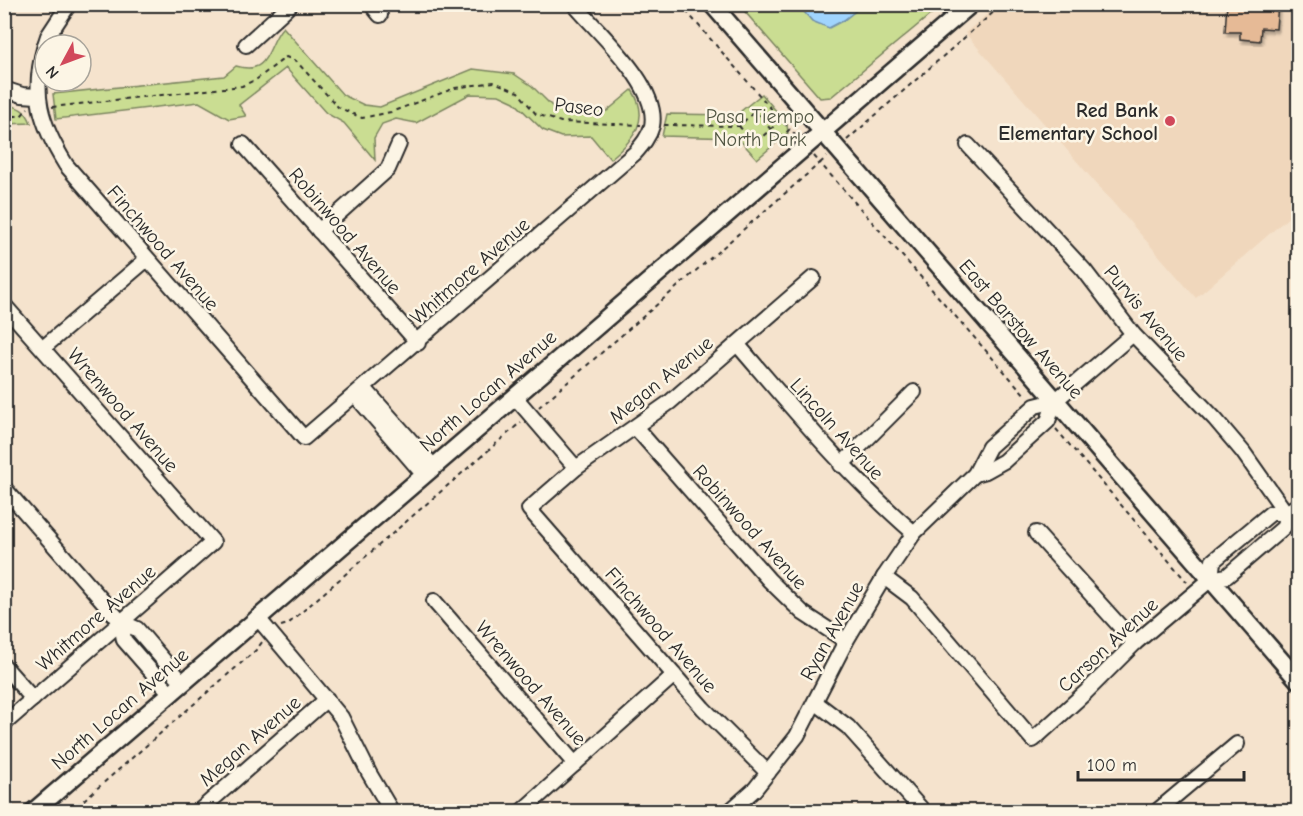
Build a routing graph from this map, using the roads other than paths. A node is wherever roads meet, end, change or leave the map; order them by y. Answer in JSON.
{"nodes":[{"id":1,"x":69,"y":4,"type":"edge"},
{"id":2,"x":291,"y":4,"type":"edge"},
{"id":3,"x":574,"y":4,"type":"edge"},
{"id":4,"x":712,"y":4,"type":"edge"},
{"id":5,"x":971,"y":4,"type":"edge"},
{"id":6,"x":50,"y":33,"type":"edge"},
{"id":7,"x":246,"y":45,"type":"dead end"},
{"id":8,"x":4,"y":89,"type":"edge"},
{"id":9,"x":39,"y":93,"type":"edge"},
{"id":10,"x":38,"y":102,"type":"junction"},
{"id":11,"x":823,"y":131,"type":"junction"},
{"id":12,"x":243,"y":144,"type":"dead end"},
{"id":13,"x":399,"y":144,"type":"dead end"},
{"id":14,"x":968,"y":145,"type":"dead end"},
{"id":15,"x":319,"y":231,"type":"junction"},
{"id":16,"x":146,"y":260,"type":"junction"},
{"id":17,"x":813,"y":278,"type":"dead end"},
{"id":18,"x":4,"y":305,"type":"edge"},
{"id":19,"x":1133,"y":334,"type":"junction"},
{"id":20,"x":418,"y":343,"type":"junction"},
{"id":21,"x":737,"y":345,"type":"junction"},
{"id":22,"x":43,"y":348,"type":"junction"},
{"id":23,"x":360,"y":391,"type":"junction"},
{"id":24,"x":914,"y":392,"type":"dead end"},
{"id":25,"x":515,"y":396,"type":"junction"},
{"id":26,"x":1055,"y":401,"type":"junction"},
{"id":27,"x":636,"y":428,"type":"junction"},
{"id":28,"x":304,"y":438,"type":"joint"},
{"id":29,"x":841,"y":465,"type":"junction"},
{"id":30,"x":576,"y":468,"type":"junction"},
{"id":31,"x":428,"y":470,"type":"junction"},
{"id":32,"x":975,"y":474,"type":"junction"},
{"id":33,"x":4,"y":488,"type":"edge"},
{"id":34,"x":1299,"y":505,"type":"edge"},
{"id":35,"x":529,"y":509,"type":"joint"},
{"id":36,"x":1286,"y":513,"type":"junction"},
{"id":37,"x":1036,"y":532,"type":"dead end"},
{"id":38,"x":914,"y":533,"type":"junction"},
{"id":39,"x":213,"y":542,"type":"joint"},
{"id":40,"x":884,"y":577,"type":"junction"},
{"id":41,"x":1210,"y":579,"type":"junction"},
{"id":42,"x":434,"y":601,"type":"dead end"},
{"id":43,"x":257,"y":617,"type":"junction"},
{"id":44,"x":121,"y":622,"type":"junction"},
{"id":45,"x":846,"y":641,"type":"junction"},
{"id":46,"x":1135,"y":644,"type":"junction"},
{"id":47,"x":4,"y":666,"type":"edge"},
{"id":48,"x":674,"y":675,"type":"junction"},
{"id":49,"x":1299,"y":680,"type":"edge"},
{"id":50,"x":177,"y":688,"type":"junction"},
{"id":51,"x":33,"y":699,"type":"junction"},
{"id":52,"x":327,"y":699,"type":"junction"},
{"id":53,"x":815,"y":702,"type":"junction"},
{"id":54,"x":4,"y":724,"type":"edge"},
{"id":55,"x":1237,"y":744,"type":"dead end"},
{"id":56,"x":575,"y":764,"type":"junction"},
{"id":57,"x":768,"y":773,"type":"junction"},
{"id":58,"x":1166,"y":809,"type":"edge"},
{"id":59,"x":33,"y":812,"type":"edge"},
{"id":60,"x":198,"y":812,"type":"edge"},
{"id":61,"x":392,"y":812,"type":"edge"},
{"id":62,"x":521,"y":812,"type":"edge"},
{"id":63,"x":729,"y":812,"type":"edge"},
{"id":64,"x":924,"y":812,"type":"edge"}],
"edges":[{"from":1,"to":6,"type":"street"},
{"from":2,"to":7,"type":"street"},
{"from":3,"to":20,"type":"street","name":"Whitmore Avenue"},
{"from":4,"to":11,"type":"street","name":"East Barstow Avenue"},
{"from":5,"to":11,"type":"street","name":"North Locan Avenue"},
{"from":8,"to":10,"type":"street"},
{"from":9,"to":10,"type":"street"},
{"from":10,"to":16,"type":"street","name":"Finchwood Avenue"},
{"from":11,"to":25,"type":"street","name":"North Locan Avenue"},
{"from":11,"to":26,"type":"street","name":"East Barstow Avenue"},
{"from":12,"to":15,"type":"street","name":"Robinwood Avenue"},
{"from":13,"to":15,"type":"street"},
{"from":14,"to":19,"type":"street","name":"Purvis Avenue"},
{"from":15,"to":20,"type":"street","name":"Robinwood Avenue"},
{"from":16,"to":22,"type":"street"},
{"from":16,"to":28,"type":"street","name":"Finchwood Avenue"},
{"from":17,"to":21,"type":"street","name":"Megan Avenue"},
{"from":18,"to":22,"type":"street","name":"Wrenwood Avenue"},
{"from":19,"to":26,"type":"street"},
{"from":19,"to":36,"type":"street","name":"Purvis Avenue"},
{"from":20,"to":23,"type":"street","name":"Whitmore Avenue"},
{"from":21,"to":27,"type":"street","name":"Megan Avenue"},
{"from":21,"to":29,"type":"street","name":"Lincoln Avenue"},
{"from":22,"to":39,"type":"street","name":"Wrenwood Avenue"},
{"from":23,"to":28,"type":"street","name":"Whitmore Avenue"},
{"from":23,"to":31,"type":"street"},
{"from":24,"to":29,"type":"street"},
{"from":25,"to":30,"type":"street"},
{"from":25,"to":31,"type":"street","name":"North Locan Avenue"},
{"from":26,"to":32,"type":"street","name":"Ryan Avenue"},
{"from":26,"to":32,"type":"street","name":"Ryan Avenue"},
{"from":26,"to":41,"type":"street","name":"East Barstow Avenue"},
{"from":27,"to":30,"type":"street","name":"Megan Avenue"},
{"from":27,"to":45,"type":"street","name":"Robinwood Avenue"},
{"from":29,"to":38,"type":"street","name":"Lincoln Avenue"},
{"from":30,"to":35,"type":"street","name":"Megan Avenue"},
{"from":31,"to":43,"type":"street","name":"North Locan Avenue"},
{"from":32,"to":38,"type":"street","name":"Ryan Avenue"},
{"from":33,"to":44,"type":"street"},
{"from":34,"to":36,"type":"street","name":"Carson Avenue"},
{"from":35,"to":48,"type":"street","name":"Finchwood Avenue"},
{"from":36,"to":41,"type":"street","name":"Carson Avenue"},
{"from":36,"to":41,"type":"street","name":"Carson Avenue"},
{"from":37,"to":46,"type":"street"},
{"from":38,"to":40,"type":"street","name":"Ryan Avenue"},
{"from":39,"to":44,"type":"street","name":"Whitmore Avenue"},
{"from":40,"to":45,"type":"street","name":"Ryan Avenue"},
{"from":40,"to":46,"type":"street","name":"Carson Avenue"},
{"from":41,"to":46,"type":"street","name":"Carson Avenue"},
{"from":41,"to":49,"type":"street","name":"East Barstow Avenue"},
{"from":42,"to":56,"type":"street","name":"Wrenwood Avenue"},
{"from":43,"to":50,"type":"street","name":"North Locan Avenue"},
{"from":43,"to":52,"type":"street"},
{"from":44,"to":50,"type":"street"},
{"from":44,"to":51,"type":"street","name":"Whitmore Avenue"},
{"from":45,"to":53,"type":"street","name":"Ryan Avenue"},
{"from":47,"to":51,"type":"street"},
{"from":48,"to":56,"type":"street"},
{"from":48,"to":57,"type":"street","name":"Finchwood Avenue"},
{"from":50,"to":59,"type":"street","name":"North Locan Avenue"},
{"from":51,"to":54,"type":"street","name":"Whitmore Avenue"},
{"from":52,"to":60,"type":"street","name":"Megan Avenue"},
{"from":52,"to":61,"type":"street"},
{"from":53,"to":57,"type":"street","name":"Ryan Avenue"},
{"from":53,"to":64,"type":"street"},
{"from":55,"to":58,"type":"street"},
{"from":56,"to":62,"type":"street"},
{"from":57,"to":63,"type":"street","name":"Ryan Avenue"}]}
